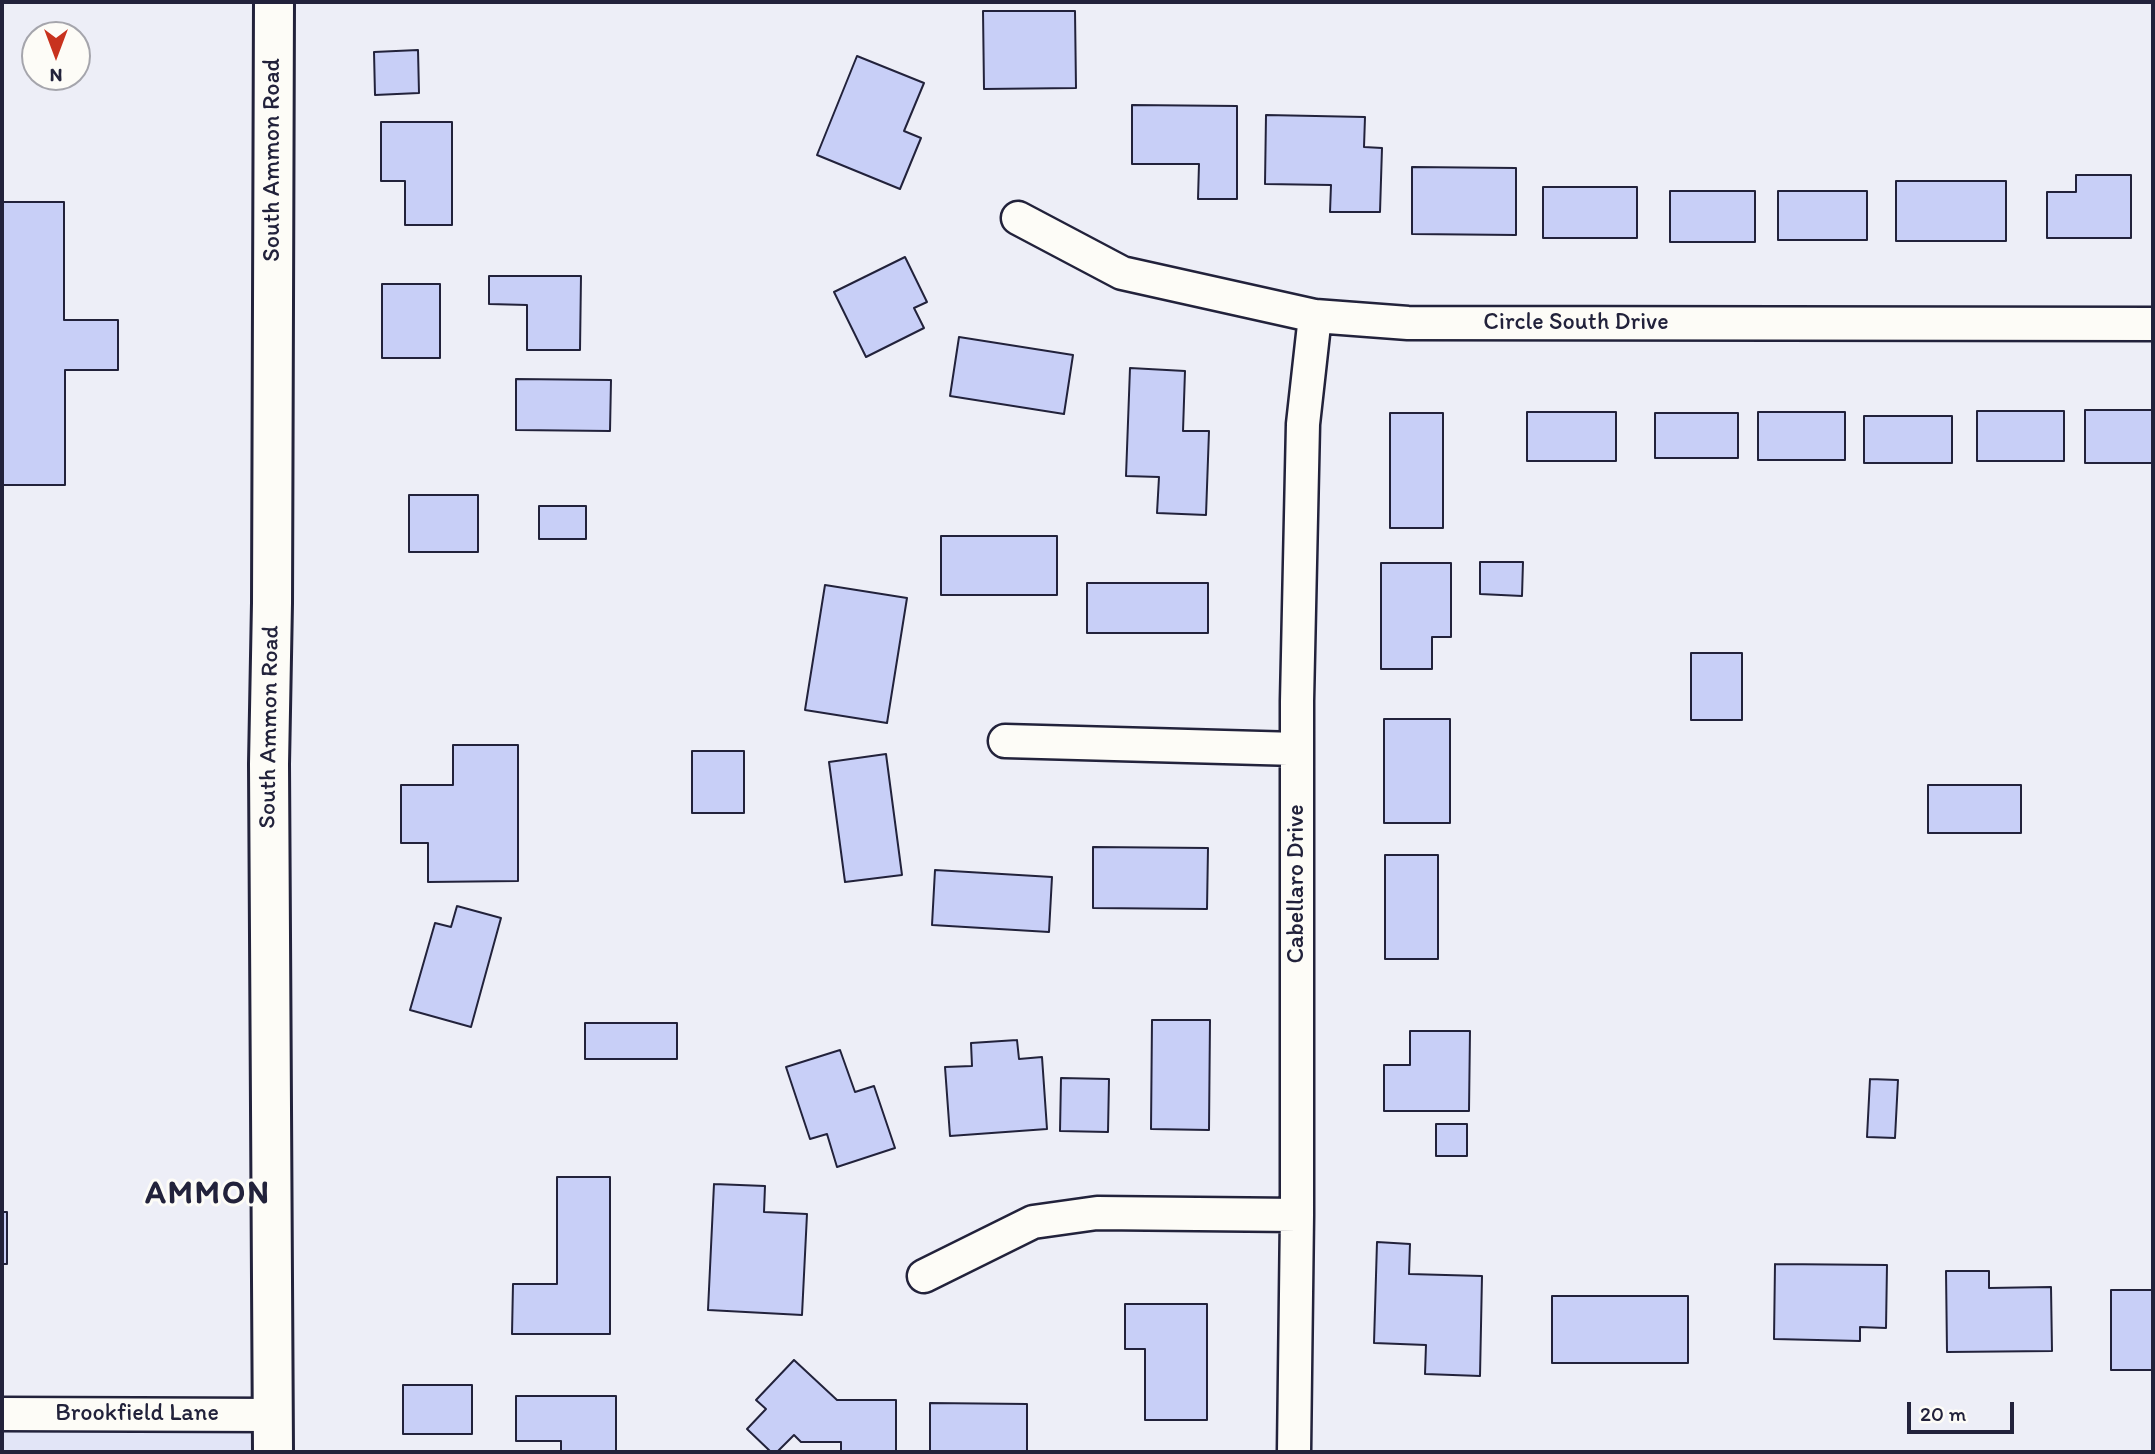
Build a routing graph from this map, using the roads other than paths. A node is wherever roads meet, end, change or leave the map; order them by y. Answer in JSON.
{"nodes":[{"id":1,"x":274,"y":2,"type":"edge"},
{"id":2,"x":1018,"y":218,"type":"dead end"},
{"id":3,"x":1315,"y":316,"type":"junction"},
{"id":4,"x":2153,"y":324,"type":"edge"},
{"id":5,"x":1005,"y":741,"type":"dead end"},
{"id":6,"x":1297,"y":749,"type":"junction"},
{"id":7,"x":1297,"y":1215,"type":"junction"},
{"id":8,"x":924,"y":1276,"type":"dead end"},
{"id":9,"x":2,"y":1414,"type":"edge"},
{"id":10,"x":272,"y":1415,"type":"junction"},
{"id":11,"x":272,"y":1452,"type":"edge"},
{"id":12,"x":1294,"y":1452,"type":"edge"}],
"edges":[{"from":1,"to":10,"type":"main road","name":"South Ammon Road"},
{"from":2,"to":3,"type":"street","name":"Circle South Drive"},
{"from":3,"to":4,"type":"street","name":"Circle South Drive"},
{"from":3,"to":6,"type":"street","name":"Cabellaro Drive"},
{"from":5,"to":6,"type":"street"},
{"from":6,"to":7,"type":"street","name":"Cabellaro Drive"},
{"from":7,"to":8,"type":"street"},
{"from":7,"to":12,"type":"street","name":"Cabellaro Drive"},
{"from":9,"to":10,"type":"street","name":"Brookfield Lane"},
{"from":10,"to":11,"type":"main road","name":"South Ammon Road"}]}
